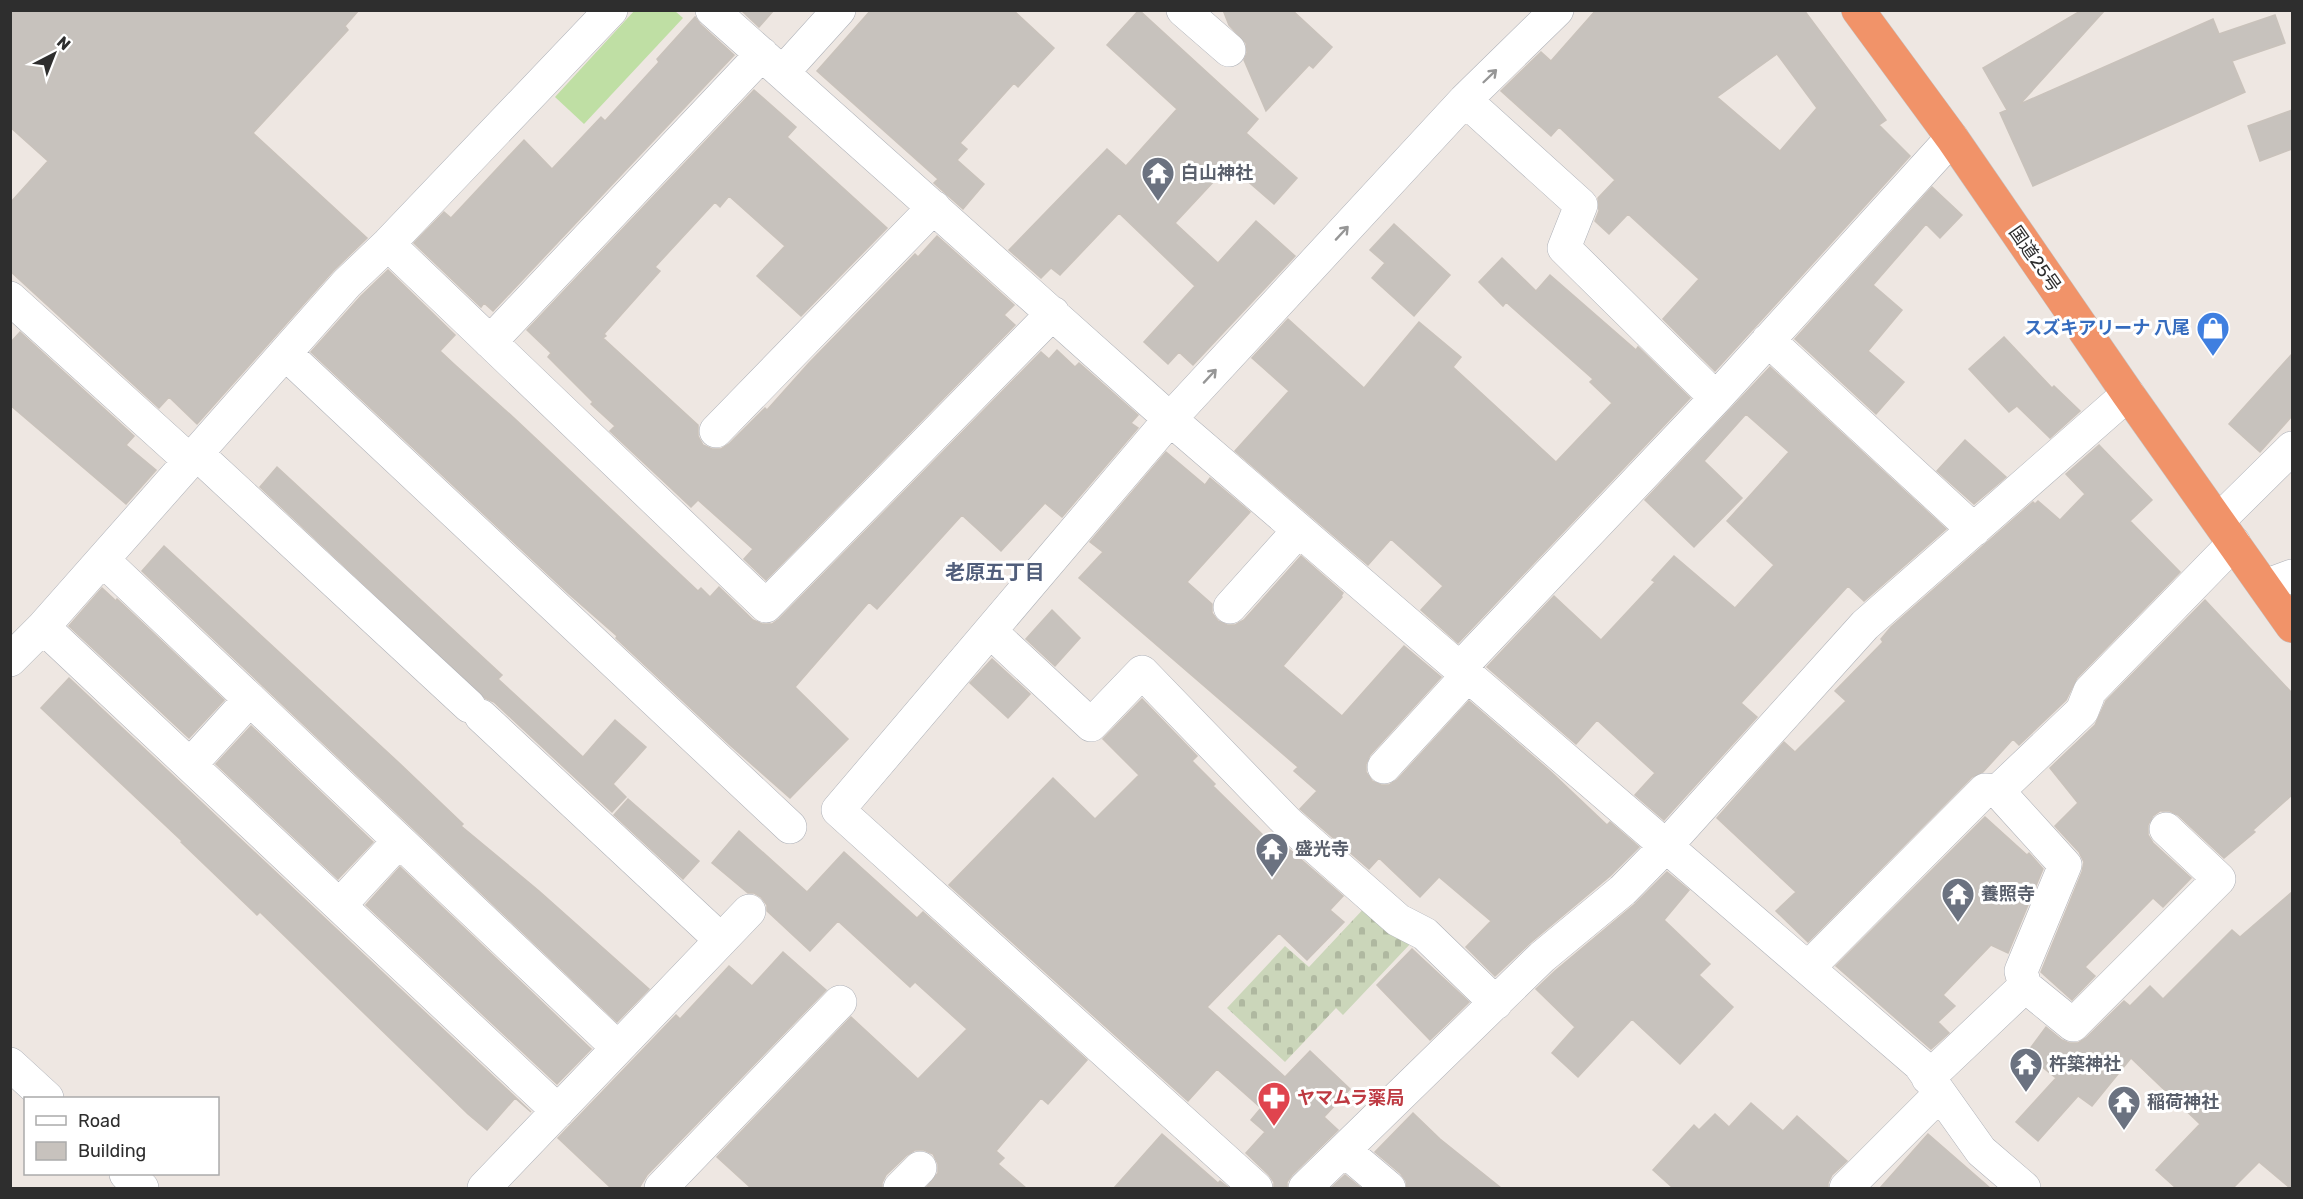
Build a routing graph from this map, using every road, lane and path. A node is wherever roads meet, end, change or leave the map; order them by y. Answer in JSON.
{"nodes":[{"id":1,"x":611,"y":10,"type":"edge"},
{"id":2,"x":712,"y":10,"type":"edge"},
{"id":3,"x":839,"y":10,"type":"edge"},
{"id":4,"x":1183,"y":10,"type":"edge"},
{"id":5,"x":1557,"y":10,"type":"edge"},
{"id":6,"x":1858,"y":10,"type":"edge"},
{"id":7,"x":1229,"y":50,"type":"dead end"},
{"id":8,"x":773,"y":63,"type":"junction"},
{"id":9,"x":1465,"y":100,"type":"junction"},
{"id":10,"x":1952,"y":138,"type":"junction"},
{"id":11,"x":934,"y":207,"type":"junction"},
{"id":12,"x":388,"y":244,"type":"junction"},
{"id":13,"x":10,"y":298,"type":"edge"},
{"id":14,"x":1053,"y":313,"type":"junction"},
{"id":15,"x":1768,"y":340,"type":"junction"},
{"id":16,"x":490,"y":342,"type":"junction"},
{"id":17,"x":285,"y":353,"type":"junction"},
{"id":18,"x":2128,"y":394,"type":"junction"},
{"id":19,"x":1716,"y":398,"type":"junction"},
{"id":20,"x":1170,"y":418,"type":"junction"},
{"id":21,"x":716,"y":431,"type":"dead end"},
{"id":22,"x":2292,"y":448,"type":"edge"},
{"id":23,"x":193,"y":457,"type":"junction"},
{"id":24,"x":1299,"y":530,"type":"junction"},
{"id":25,"x":1974,"y":530,"type":"junction"},
{"id":26,"x":2227,"y":532,"type":"junction"},
{"id":27,"x":103,"y":560,"type":"junction"},
{"id":28,"x":2278,"y":581,"type":"edge"},
{"id":29,"x":1230,"y":607,"type":"dead end"},
{"id":30,"x":2292,"y":626,"type":"edge"},
{"id":31,"x":43,"y":627,"type":"junction"},
{"id":32,"x":991,"y":632,"type":"junction"},
{"id":33,"x":10,"y":660,"type":"edge"},
{"id":34,"x":1464,"y":671,"type":"junction"},
{"id":35,"x":250,"y":699,"type":"junction"},
{"id":36,"x":190,"y":765,"type":"junction"},
{"id":37,"x":1384,"y":767,"type":"dead end"},
{"id":38,"x":1998,"y":791,"type":"junction"},
{"id":39,"x":790,"y":827,"type":"dead end"},
{"id":40,"x":2166,"y":829,"type":"dead end"},
{"id":41,"x":399,"y":841,"type":"junction"},
{"id":42,"x":1666,"y":846,"type":"junction"},
{"id":43,"x":340,"y":905,"type":"junction"},
{"id":44,"x":749,"y":910,"type":"dead end"},
{"id":45,"x":721,"y":940,"type":"junction"},
{"id":46,"x":1808,"y":968,"type":"junction"},
{"id":47,"x":2025,"y":986,"type":"junction"},
{"id":48,"x":840,"y":1002,"type":"dead end"},
{"id":49,"x":1496,"y":1003,"type":"junction"},
{"id":50,"x":618,"y":1048,"type":"junction"},
{"id":51,"x":10,"y":1064,"type":"edge"},
{"id":52,"x":1934,"y":1086,"type":"junction"},
{"id":53,"x":46,"y":1097,"type":"edge"},
{"id":54,"x":558,"y":1111,"type":"junction"},
{"id":55,"x":1344,"y":1150,"type":"junction"},
{"id":56,"x":128,"y":1175,"type":"edge"},
{"id":57,"x":142,"y":1188,"type":"edge"},
{"id":58,"x":484,"y":1188,"type":"edge"},
{"id":59,"x":661,"y":1188,"type":"edge"},
{"id":60,"x":1256,"y":1188,"type":"edge"},
{"id":61,"x":1305,"y":1188,"type":"edge"},
{"id":62,"x":1389,"y":1188,"type":"edge"},
{"id":63,"x":1846,"y":1188,"type":"edge"},
{"id":64,"x":2024,"y":1188,"type":"edge"}],
"edges":[{"from":1,"to":12,"type":"street"},
{"from":2,"to":8,"type":"street"},
{"from":3,"to":8,"type":"street"},
{"from":4,"to":7,"type":"street"},
{"from":9,"to":5,"type":"street","one_way":true},
{"from":6,"to":10,"type":"highway","name":"国道25号"},
{"from":8,"to":11,"type":"street"},
{"from":8,"to":16,"type":"street"},
{"from":9,"to":19,"type":"street"},
{"from":20,"to":9,"type":"street","one_way":true},
{"from":10,"to":15,"type":"street"},
{"from":10,"to":18,"type":"highway","name":"国道25号"},
{"from":11,"to":14,"type":"street"},
{"from":11,"to":21,"type":"street"},
{"from":12,"to":16,"type":"street"},
{"from":12,"to":17,"type":"street"},
{"from":13,"to":23,"type":"street"},
{"from":14,"to":16,"type":"street"},
{"from":14,"to":20,"type":"street"},
{"from":15,"to":19,"type":"street"},
{"from":15,"to":25,"type":"street"},
{"from":17,"to":23,"type":"street"},
{"from":17,"to":39,"type":"street"},
{"from":18,"to":25,"type":"street"},
{"from":18,"to":26,"type":"highway","name":"国道25号"},
{"from":19,"to":34,"type":"street"},
{"from":20,"to":24,"type":"street"},
{"from":20,"to":32,"type":"street"},
{"from":22,"to":26,"type":"street"},
{"from":23,"to":27,"type":"street"},
{"from":23,"to":45,"type":"street"},
{"from":24,"to":29,"type":"street"},
{"from":24,"to":34,"type":"street"},
{"from":25,"to":42,"type":"street"},
{"from":26,"to":28,"type":"highway","name":"国道25号"},
{"from":26,"to":38,"type":"street"},
{"from":27,"to":31,"type":"street"},
{"from":27,"to":35,"type":"street"},
{"from":28,"to":30,"type":"highway","name":"国道25号"},
{"from":31,"to":33,"type":"street"},
{"from":31,"to":36,"type":"street"},
{"from":32,"to":49,"type":"street"},
{"from":32,"to":60,"type":"street"},
{"from":34,"to":37,"type":"street"},
{"from":34,"to":42,"type":"street"},
{"from":35,"to":36,"type":"street"},
{"from":35,"to":41,"type":"street"},
{"from":36,"to":43,"type":"street"},
{"from":38,"to":46,"type":"street"},
{"from":38,"to":47,"type":"street"},
{"from":40,"to":47,"type":"street"},
{"from":41,"to":43,"type":"street"},
{"from":41,"to":50,"type":"street"},
{"from":42,"to":46,"type":"street"},
{"from":42,"to":49,"type":"street"},
{"from":43,"to":54,"type":"street"},
{"from":44,"to":45,"type":"street"},
{"from":45,"to":50,"type":"street"},
{"from":46,"to":52,"type":"street"},
{"from":47,"to":52,"type":"street"},
{"from":48,"to":59,"type":"street"},
{"from":49,"to":55,"type":"street"},
{"from":50,"to":54,"type":"street"},
{"from":51,"to":53,"type":"street"},
{"from":52,"to":63,"type":"street"},
{"from":52,"to":64,"type":"street"},
{"from":54,"to":58,"type":"street"},
{"from":55,"to":61,"type":"street"},
{"from":55,"to":62,"type":"street"},
{"from":56,"to":57,"type":"street"}]}
